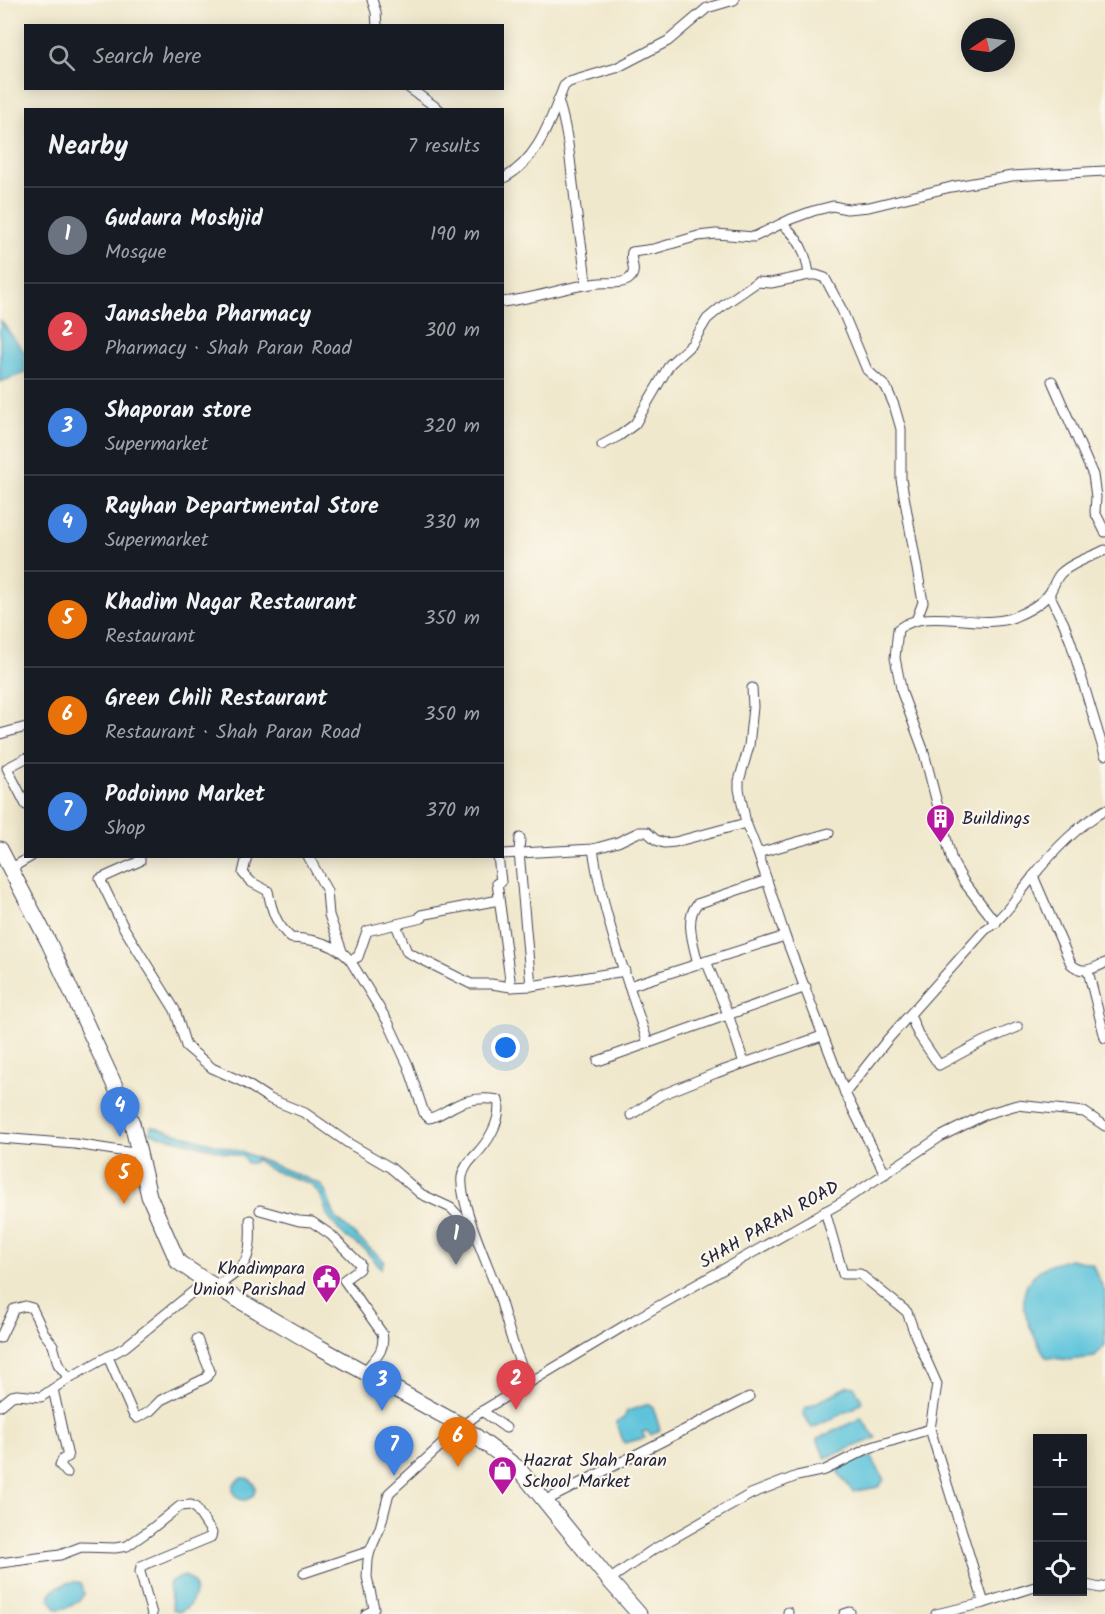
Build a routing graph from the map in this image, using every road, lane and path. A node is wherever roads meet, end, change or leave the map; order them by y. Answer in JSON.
{"nodes":[{"id":1,"x":372,"y":0,"type":"edge"},
{"id":2,"x":734,"y":0,"type":"edge"},
{"id":3,"x":377,"y":24,"type":"edge"},
{"id":4,"x":412,"y":90,"type":"edge"},
{"id":5,"x":558,"y":100,"type":"junction"},
{"id":6,"x":437,"y":108,"type":"edge"},
{"id":7,"x":1105,"y":171,"type":"edge"},
{"id":8,"x":504,"y":178,"type":"edge"},
{"id":9,"x":782,"y":224,"type":"junction"},
{"id":10,"x":809,"y":274,"type":"junction"},
{"id":11,"x":586,"y":284,"type":"junction"},
{"id":12,"x":504,"y":302,"type":"edge"},
{"id":13,"x":1052,"y":381,"type":"dead end"},
{"id":14,"x":602,"y":445,"type":"dead end"},
{"id":15,"x":1105,"y":532,"type":"edge"},
{"id":16,"x":1105,"y":550,"type":"edge"},
{"id":17,"x":1049,"y":594,"type":"junction"},
{"id":18,"x":917,"y":618,"type":"junction"},
{"id":19,"x":752,"y":688,"type":"dead end"},
{"id":20,"x":24,"y":728,"type":"edge"},
{"id":21,"x":0,"y":734,"type":"edge"},
{"id":22,"x":1105,"y":755,"type":"edge"},
{"id":23,"x":24,"y":759,"type":"edge"},
{"id":24,"x":24,"y":801,"type":"edge"},
{"id":25,"x":1105,"y":810,"type":"edge"},
{"id":26,"x":746,"y":823,"type":"junction"},
{"id":27,"x":829,"y":833,"type":"dead end"},
{"id":28,"x":519,"y":838,"type":"dead end"},
{"id":29,"x":0,"y":849,"type":"edge"},
{"id":30,"x":593,"y":849,"type":"junction"},
{"id":31,"x":519,"y":852,"type":"junction"},
{"id":32,"x":759,"y":853,"type":"junction"},
{"id":33,"x":504,"y":854,"type":"edge"},
{"id":34,"x":29,"y":858,"type":"edge"},
{"id":35,"x":140,"y":858,"type":"edge"},
{"id":36,"x":247,"y":858,"type":"edge"},
{"id":37,"x":309,"y":858,"type":"edge"},
{"id":38,"x":498,"y":858,"type":"edge"},
{"id":39,"x":10,"y":869,"type":"junction"},
{"id":40,"x":1033,"y":876,"type":"junction"},
{"id":41,"x":767,"y":880,"type":"junction"},
{"id":42,"x":499,"y":900,"type":"junction"},
{"id":43,"x":996,"y":923,"type":"junction"},
{"id":44,"x":396,"y":925,"type":"junction"},
{"id":45,"x":785,"y":936,"type":"junction"},
{"id":46,"x":342,"y":951,"type":"junction"},
{"id":47,"x":350,"y":960,"type":"junction"},
{"id":48,"x":702,"y":962,"type":"junction"},
{"id":49,"x":1105,"y":963,"type":"edge"},
{"id":50,"x":625,"y":971,"type":"junction"},
{"id":51,"x":1088,"y":971,"type":"junction"},
{"id":52,"x":531,"y":986,"type":"junction"},
{"id":53,"x":629,"y":986,"type":"junction"},
{"id":54,"x":511,"y":987,"type":"junction"},
{"id":55,"x":806,"y":987,"type":"junction"},
{"id":56,"x":728,"y":1014,"type":"junction"},
{"id":57,"x":910,"y":1015,"type":"junction"},
{"id":58,"x":1018,"y":1027,"type":"dead end"},
{"id":59,"x":822,"y":1036,"type":"junction"},
{"id":60,"x":1105,"y":1038,"type":"edge"},
{"id":61,"x":648,"y":1043,"type":"junction"},
{"id":62,"x":598,"y":1061,"type":"dead end"},
{"id":63,"x":744,"y":1063,"type":"junction"},
{"id":64,"x":844,"y":1093,"type":"junction"},
{"id":65,"x":631,"y":1115,"type":"dead end"},
{"id":66,"x":1105,"y":1126,"type":"edge"},
{"id":67,"x":0,"y":1138,"type":"edge"},
{"id":68,"x":138,"y":1149,"type":"junction"},
{"id":69,"x":885,"y":1174,"type":"junction"},
{"id":70,"x":261,"y":1210,"type":"dead end"},
{"id":71,"x":825,"y":1211,"type":"junction"},
{"id":72,"x":250,"y":1220,"type":"dead end"},
{"id":73,"x":475,"y":1234,"type":"junction"},
{"id":74,"x":211,"y":1284,"type":"junction"},
{"id":75,"x":0,"y":1338,"type":"edge"},
{"id":76,"x":197,"y":1339,"type":"dead end"},
{"id":77,"x":108,"y":1357,"type":"junction"},
{"id":78,"x":364,"y":1372,"type":"junction"},
{"id":79,"x":69,"y":1377,"type":"junction"},
{"id":80,"x":530,"y":1382,"type":"junction"},
{"id":81,"x":53,"y":1389,"type":"junction"},
{"id":82,"x":749,"y":1397,"type":"dead end"},
{"id":83,"x":0,"y":1406,"type":"edge"},
{"id":84,"x":482,"y":1411,"type":"junction"},
{"id":85,"x":462,"y":1426,"type":"junction"},
{"id":86,"x":506,"y":1428,"type":"dead end"},
{"id":87,"x":930,"y":1429,"type":"junction"},
{"id":88,"x":67,"y":1473,"type":"dead end"},
{"id":89,"x":545,"y":1501,"type":"junction"},
{"id":90,"x":370,"y":1551,"type":"junction"},
{"id":91,"x":0,"y":1563,"type":"edge"},
{"id":92,"x":304,"y":1573,"type":"dead end"},
{"id":93,"x":609,"y":1580,"type":"junction"},
{"id":94,"x":1087,"y":1585,"type":"edge"},
{"id":95,"x":1105,"y":1586,"type":"edge"},
{"id":96,"x":1033,"y":1588,"type":"edge"},
{"id":97,"x":984,"y":1603,"type":"junction"},
{"id":98,"x":152,"y":1614,"type":"edge"},
{"id":99,"x":366,"y":1614,"type":"edge"},
{"id":100,"x":638,"y":1614,"type":"edge"},
{"id":101,"x":936,"y":1614,"type":"edge"}],
"edges":[{"from":1,"to":3,"type":"street"},
{"from":2,"to":5,"type":"street"},
{"from":4,"to":6,"type":"street"},
{"from":5,"to":8,"type":"street"},
{"from":5,"to":11,"type":"street"},
{"from":7,"to":9,"type":"street"},
{"from":9,"to":10,"type":"street"},
{"from":9,"to":11,"type":"street"},
{"from":10,"to":14,"type":"street"},
{"from":10,"to":18,"type":"street"},
{"from":11,"to":12,"type":"street"},
{"from":13,"to":15,"type":"street"},
{"from":16,"to":17,"type":"street"},
{"from":17,"to":18,"type":"street"},
{"from":17,"to":22,"type":"street"},
{"from":18,"to":43,"type":"street"},
{"from":19,"to":26,"type":"street"},
{"from":20,"to":21,"type":"street"},
{"from":23,"to":24,"type":"street"},
{"from":25,"to":40,"type":"street"},
{"from":26,"to":30,"type":"street"},
{"from":26,"to":32,"type":"street"},
{"from":27,"to":32,"type":"street"},
{"from":28,"to":31,"type":"street"},
{"from":29,"to":39,"type":"highway"},
{"from":30,"to":31,"type":"street"},
{"from":30,"to":50,"type":"street"},
{"from":31,"to":33,"type":"street"},
{"from":31,"to":52,"type":"street"},
{"from":32,"to":41,"type":"street"},
{"from":34,"to":39,"type":"street"},
{"from":35,"to":73,"type":"street"},
{"from":36,"to":46,"type":"street"},
{"from":37,"to":46,"type":"street"},
{"from":38,"to":42,"type":"street"},
{"from":39,"to":68,"type":"highway"},
{"from":40,"to":43,"type":"street"},
{"from":40,"to":51,"type":"street"},
{"from":41,"to":45,"type":"street"},
{"from":41,"to":48,"type":"street"},
{"from":42,"to":44,"type":"street"},
{"from":42,"to":54,"type":"street"},
{"from":43,"to":57,"type":"street"},
{"from":44,"to":47,"type":"street"},
{"from":44,"to":54,"type":"street"},
{"from":45,"to":48,"type":"street"},
{"from":45,"to":55,"type":"street"},
{"from":46,"to":47,"type":"street"},
{"from":47,"to":73,"type":"street"},
{"from":48,"to":53,"type":"street"},
{"from":48,"to":56,"type":"street"},
{"from":49,"to":51,"type":"street"},
{"from":50,"to":52,"type":"street"},
{"from":50,"to":53,"type":"street"},
{"from":51,"to":60,"type":"street"},
{"from":52,"to":54,"type":"street"},
{"from":53,"to":61,"type":"street"},
{"from":55,"to":56,"type":"street"},
{"from":55,"to":59,"type":"street"},
{"from":56,"to":61,"type":"street"},
{"from":56,"to":63,"type":"street"},
{"from":57,"to":58,"type":"street"},
{"from":57,"to":64,"type":"street"},
{"from":59,"to":63,"type":"street"},
{"from":59,"to":64,"type":"street"},
{"from":61,"to":62,"type":"street"},
{"from":63,"to":65,"type":"street"},
{"from":64,"to":69,"type":"street"},
{"from":66,"to":69,"type":"street","name":"SHAH PARAN ROAD"},
{"from":67,"to":68,"type":"street"},
{"from":68,"to":74,"type":"highway"},
{"from":69,"to":71,"type":"street","name":"SHAH PARAN ROAD"},
{"from":70,"to":78,"type":"street"},
{"from":71,"to":80,"type":"street","name":"SHAH PARAN ROAD"},
{"from":71,"to":87,"type":"street"},
{"from":72,"to":74,"type":"street"},
{"from":73,"to":80,"type":"street"},
{"from":74,"to":77,"type":"street"},
{"from":74,"to":78,"type":"highway"},
{"from":75,"to":79,"type":"street"},
{"from":76,"to":77,"type":"street"},
{"from":77,"to":79,"type":"street"},
{"from":78,"to":85,"type":"highway"},
{"from":79,"to":81,"type":"street"},
{"from":80,"to":84,"type":"street","name":"SHAH PARAN ROAD"},
{"from":81,"to":83,"type":"street"},
{"from":81,"to":88,"type":"street"},
{"from":82,"to":89,"type":"street"},
{"from":84,"to":85,"type":"street","name":"SHAH PARAN ROAD"},
{"from":84,"to":86,"type":"street"},
{"from":85,"to":89,"type":"highway"},
{"from":85,"to":90,"type":"street","name":"SHAH PARAN ROAD"},
{"from":87,"to":93,"type":"street"},
{"from":87,"to":97,"type":"street"},
{"from":89,"to":93,"type":"highway"},
{"from":90,"to":92,"type":"street"},
{"from":90,"to":99,"type":"street","name":"SHAH PARAN ROAD"},
{"from":91,"to":98,"type":"street"},
{"from":93,"to":100,"type":"highway"},
{"from":94,"to":95,"type":"street"},
{"from":96,"to":97,"type":"street"},
{"from":97,"to":101,"type":"street"}]}
